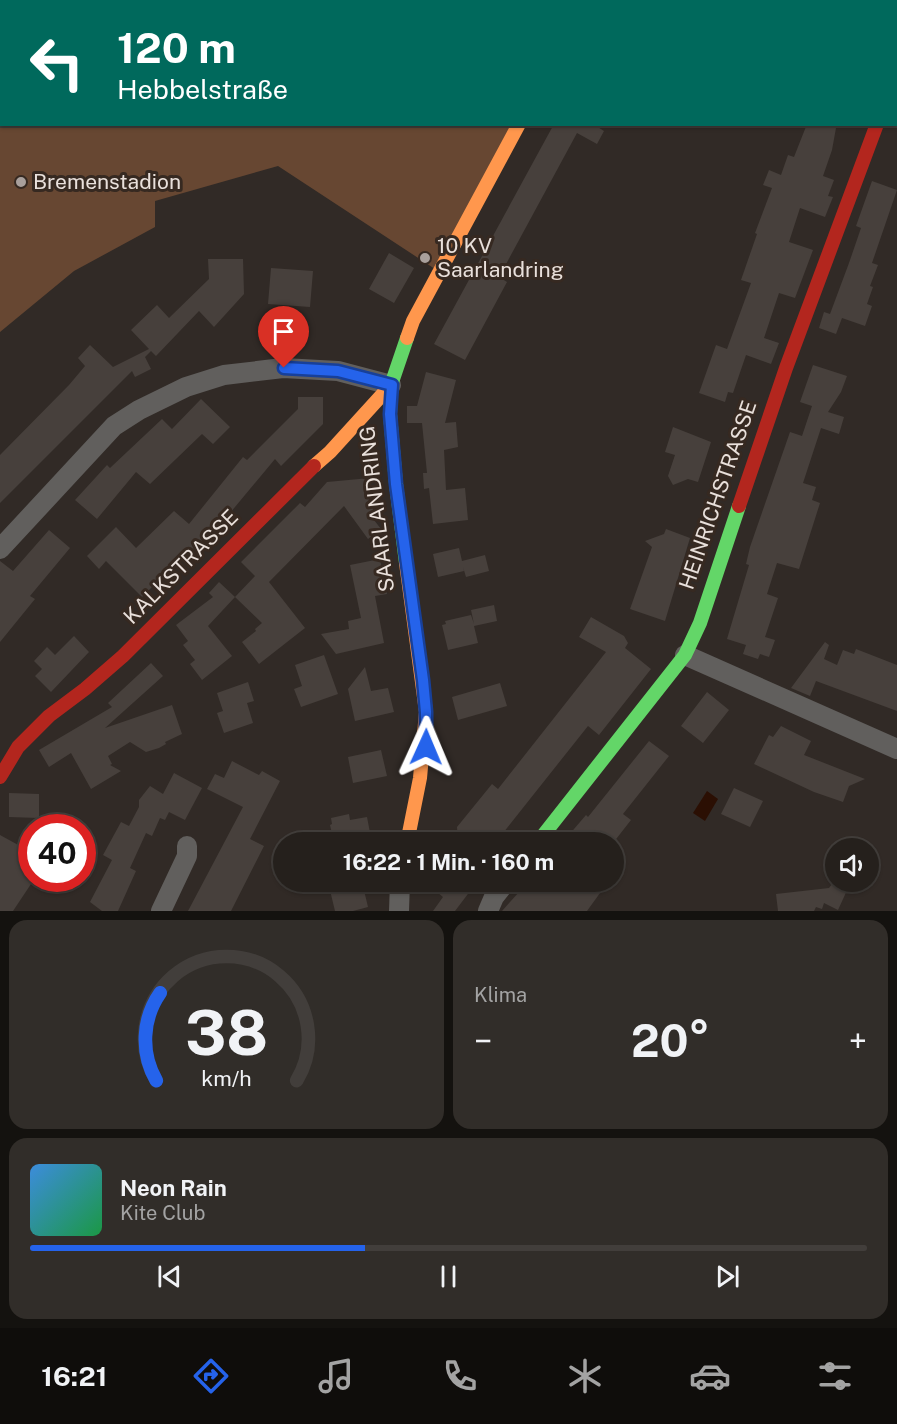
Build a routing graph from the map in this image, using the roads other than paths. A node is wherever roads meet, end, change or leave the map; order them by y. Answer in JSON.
{"nodes":[{"id":1,"x":518,"y":126,"type":"edge"},
{"id":2,"x":875,"y":126,"type":"edge"},
{"id":3,"x":392,"y":385,"type":"junction"},
{"id":4,"x":0,"y":549,"type":"edge"},
{"id":5,"x":685,"y":655,"type":"junction"},
{"id":6,"x":897,"y":749,"type":"edge"},
{"id":7,"x":0,"y":777,"type":"edge"},
{"id":8,"x":410,"y":832,"type":"edge"},
{"id":9,"x":546,"y":832,"type":"edge"},
{"id":10,"x":186,"y":846,"type":"dead end"},
{"id":11,"x":400,"y":892,"type":"edge"},
{"id":12,"x":498,"y":892,"type":"edge"},
{"id":13,"x":161,"y":911,"type":"edge"},
{"id":14,"x":399,"y":911,"type":"edge"},
{"id":15,"x":488,"y":911,"type":"edge"}],
"edges":[{"from":1,"to":3,"type":"street","name":"SAARLANDRING"},
{"from":2,"to":5,"type":"street","name":"HEINRICHSTRASSE"},
{"from":3,"to":4,"type":"street"},
{"from":3,"to":7,"type":"street","name":"KALKSTRASSE"},
{"from":3,"to":8,"type":"street","name":"SAARLANDRING"},
{"from":5,"to":6,"type":"street"},
{"from":5,"to":9,"type":"street","name":"HEINRICHSTRASSE"},
{"from":10,"to":13,"type":"street"},
{"from":11,"to":14,"type":"street"},
{"from":12,"to":15,"type":"street"}]}
